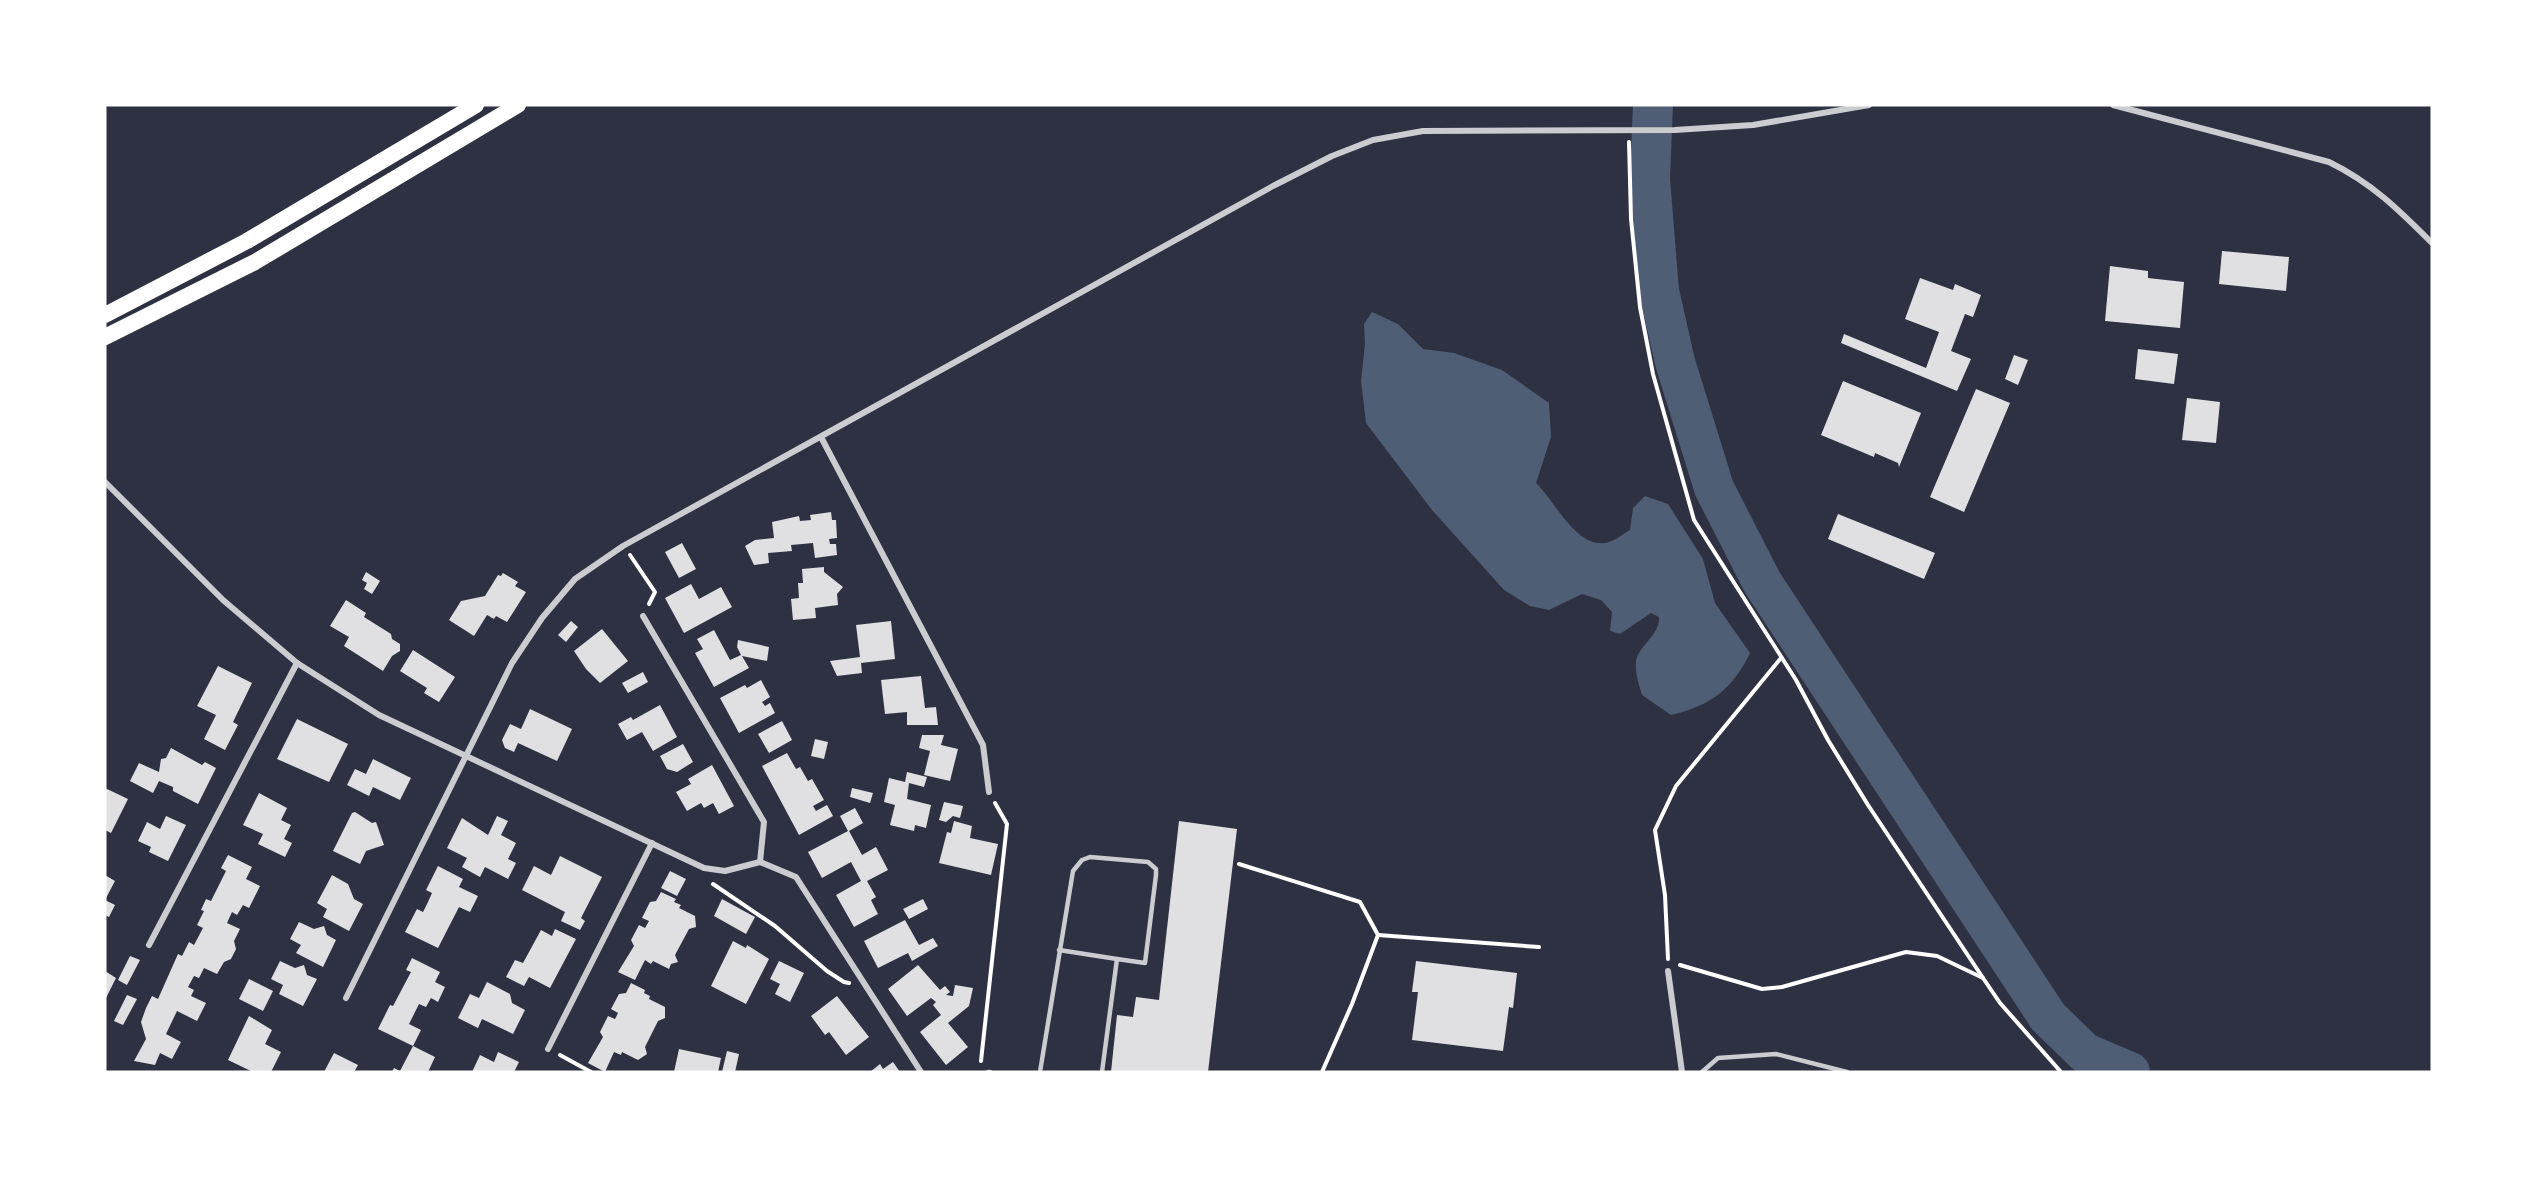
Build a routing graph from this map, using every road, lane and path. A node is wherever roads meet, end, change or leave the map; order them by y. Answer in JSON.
{"nodes":[{"id":1,"x":476,"y":105,"type":"edge"},
{"id":2,"x":518,"y":105,"type":"edge"},
{"id":3,"x":1869,"y":105,"type":"edge"},
{"id":4,"x":2113,"y":105,"type":"edge"},
{"id":5,"x":1628,"y":129,"type":"junction"},
{"id":6,"x":2432,"y":243,"type":"edge"},
{"id":7,"x":105,"y":315,"type":"edge"},
{"id":8,"x":105,"y":337,"type":"edge"},
{"id":9,"x":821,"y":437,"type":"junction"},
{"id":10,"x":105,"y":482,"type":"edge"},
{"id":11,"x":623,"y":546,"type":"junction"},
{"id":12,"x":643,"y":616,"type":"joint"},
{"id":13,"x":1781,"y":658,"type":"junction"},
{"id":14,"x":297,"y":663,"type":"junction"},
{"id":15,"x":465,"y":757,"type":"junction"},
{"id":16,"x":989,"y":792,"type":"joint"},
{"id":17,"x":652,"y":843,"type":"junction"},
{"id":18,"x":760,"y":862,"type":"junction"},
{"id":19,"x":1239,"y":864,"type":"dead end"},
{"id":20,"x":713,"y":884,"type":"dead end"},
{"id":21,"x":1378,"y":935,"type":"junction"},
{"id":22,"x":149,"y":945,"type":"dead end"},
{"id":23,"x":1539,"y":947,"type":"dead end"},
{"id":24,"x":1059,"y":950,"type":"junction"},
{"id":25,"x":1117,"y":959,"type":"junction"},
{"id":26,"x":1668,"y":962,"type":"dead end"},
{"id":27,"x":1679,"y":965,"type":"dead end"},
{"id":28,"x":1668,"y":971,"type":"dead end"},
{"id":29,"x":1983,"y":978,"type":"junction"},
{"id":30,"x":844,"y":982,"type":"dead end"},
{"id":31,"x":346,"y":998,"type":"dead end"},
{"id":32,"x":548,"y":1049,"type":"joint"},
{"id":33,"x":591,"y":1072,"type":"edge"},
{"id":34,"x":921,"y":1072,"type":"edge"},
{"id":35,"x":980,"y":1072,"type":"edge"},
{"id":36,"x":1041,"y":1072,"type":"edge"},
{"id":37,"x":1102,"y":1072,"type":"edge"},
{"id":38,"x":1322,"y":1072,"type":"edge"},
{"id":39,"x":1682,"y":1072,"type":"edge"},
{"id":40,"x":1702,"y":1072,"type":"edge"},
{"id":41,"x":1847,"y":1072,"type":"edge"},
{"id":42,"x":2061,"y":1072,"type":"edge"}],
"edges":[{"from":1,"to":7,"type":"highway"},
{"from":2,"to":8,"type":"highway"},
{"from":3,"to":5,"type":"street"},
{"from":4,"to":6,"type":"street"},
{"from":5,"to":9,"type":"street"},
{"from":5,"to":13,"type":"path"},
{"from":9,"to":11,"type":"street"},
{"from":9,"to":16,"type":"street"},
{"from":10,"to":14,"type":"street"},
{"from":11,"to":12,"type":"path"},
{"from":11,"to":15,"type":"street"},
{"from":12,"to":18,"type":"street"},
{"from":13,"to":26,"type":"path"},
{"from":13,"to":29,"type":"path"},
{"from":14,"to":15,"type":"street"},
{"from":14,"to":22,"type":"street"},
{"from":15,"to":17,"type":"street"},
{"from":15,"to":31,"type":"street"},
{"from":16,"to":35,"type":"path"},
{"from":17,"to":18,"type":"street"},
{"from":17,"to":32,"type":"street"},
{"from":18,"to":34,"type":"street"},
{"from":19,"to":21,"type":"path"},
{"from":20,"to":30,"type":"path"},
{"from":21,"to":23,"type":"path"},
{"from":21,"to":38,"type":"path"},
{"from":24,"to":25,"type":"lane"},
{"from":24,"to":25,"type":"lane"},
{"from":24,"to":36,"type":"lane"},
{"from":25,"to":37,"type":"lane"},
{"from":27,"to":29,"type":"path"},
{"from":28,"to":39,"type":"street"},
{"from":29,"to":42,"type":"path"},
{"from":32,"to":33,"type":"path"},
{"from":40,"to":41,"type":"lane"}]}
